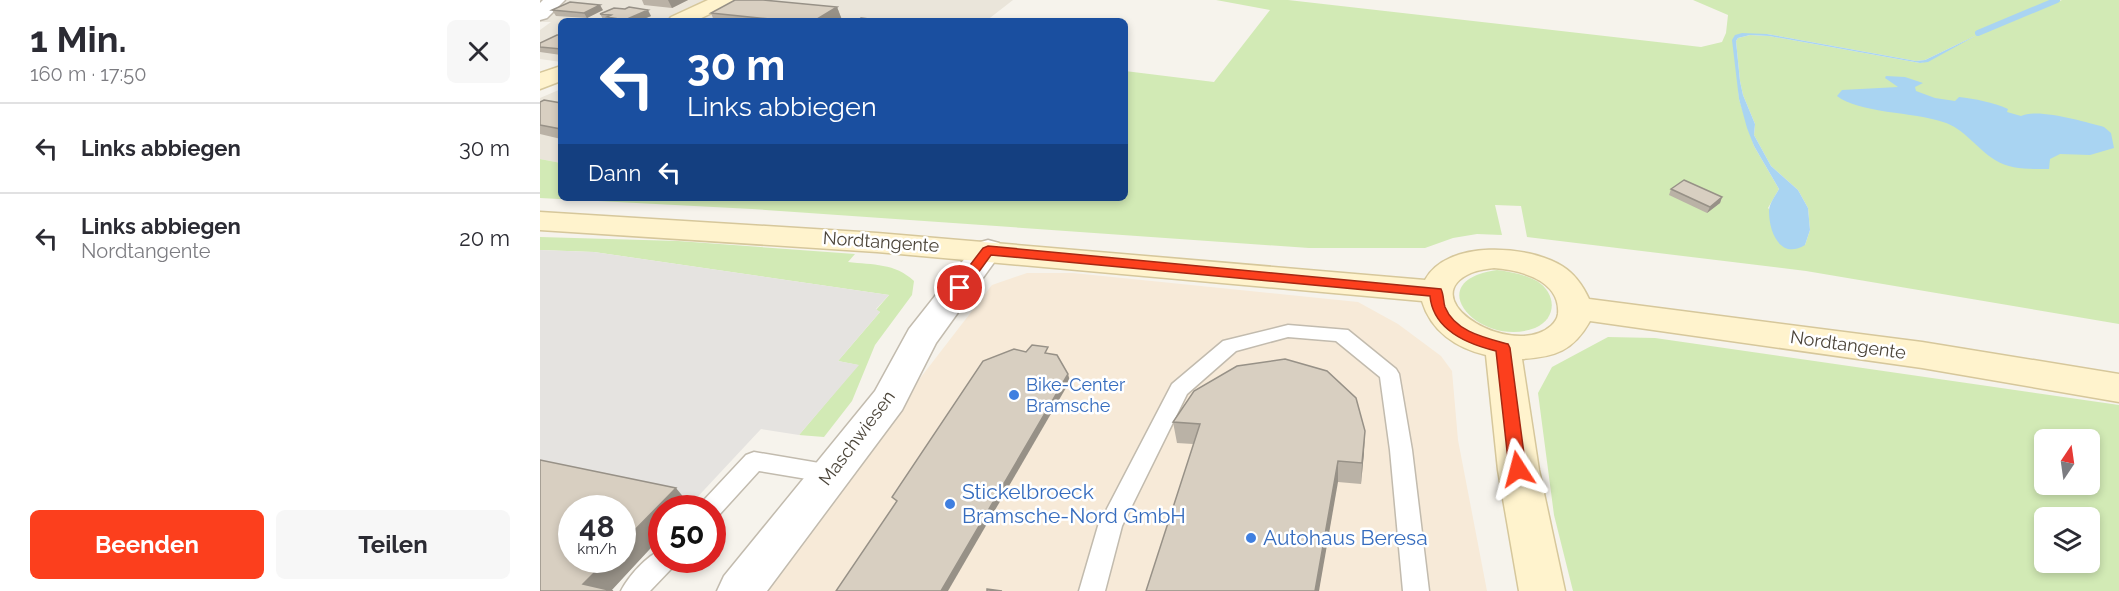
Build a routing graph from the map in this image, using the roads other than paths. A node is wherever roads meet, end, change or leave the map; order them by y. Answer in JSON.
{"nodes":[{"id":1,"x":555,"y":0,"type":"edge"},
{"id":2,"x":724,"y":0,"type":"edge"},
{"id":3,"x":540,"y":14,"type":"edge"},
{"id":4,"x":685,"y":18,"type":"edge"},
{"id":5,"x":540,"y":221,"type":"edge"},
{"id":6,"x":988,"y":250,"type":"junction"},
{"id":7,"x":1437,"y":292,"type":"junction"},
{"id":8,"x":1575,"y":308,"type":"junction"},
{"id":9,"x":1503,"y":348,"type":"junction"},
{"id":10,"x":2119,"y":388,"type":"edge"},
{"id":11,"x":831,"y":474,"type":"junction"},
{"id":12,"x":723,"y":495,"type":"edge"},
{"id":13,"x":651,"y":573,"type":"edge"},
{"id":14,"x":634,"y":591,"type":"edge"},
{"id":15,"x":740,"y":591,"type":"edge"},
{"id":16,"x":1092,"y":591,"type":"edge"},
{"id":17,"x":1416,"y":591,"type":"edge"},
{"id":18,"x":1542,"y":591,"type":"edge"}],
"edges":[{"from":1,"to":3,"type":"street"},
{"from":2,"to":4,"type":"street"},
{"from":5,"to":6,"type":"street","name":"Nordtangente"},
{"from":6,"to":7,"type":"street","name":"Nordtangente"},
{"from":6,"to":11,"type":"street","name":"Maschwiesen"},
{"from":7,"to":8,"type":"street"},
{"from":7,"to":9,"type":"street"},
{"from":8,"to":9,"type":"street"},
{"from":8,"to":10,"type":"street","name":"Nordtangente"},
{"from":9,"to":18,"type":"street"},
{"from":11,"to":12,"type":"lane"},
{"from":11,"to":15,"type":"street","name":"Maschwiesen"},
{"from":13,"to":14,"type":"lane"},
{"from":16,"to":17,"type":"lane"}]}
